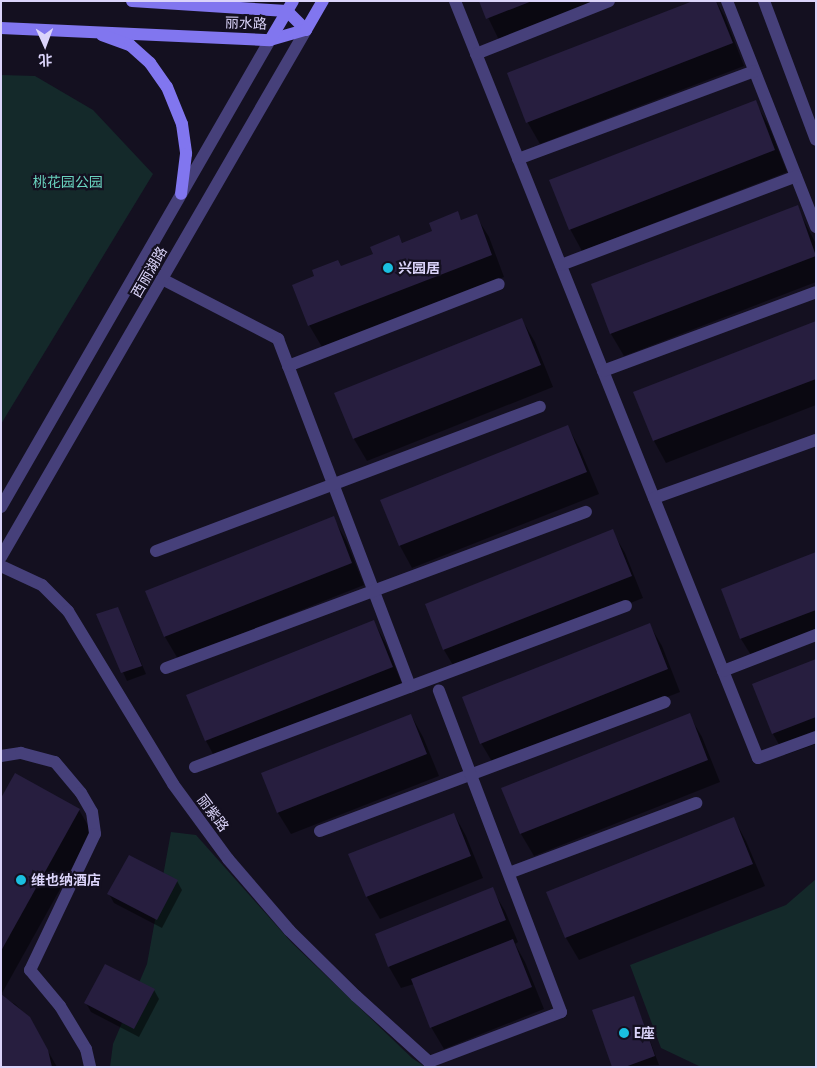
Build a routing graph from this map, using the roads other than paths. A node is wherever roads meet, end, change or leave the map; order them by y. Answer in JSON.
{"nodes":[{"id":1,"x":132,"y":1,"type":"edge"},
{"id":2,"x":323,"y":1,"type":"edge"},
{"id":3,"x":455,"y":1,"type":"edge"},
{"id":4,"x":609,"y":1,"type":"edge"},
{"id":5,"x":727,"y":1,"type":"edge"},
{"id":6,"x":764,"y":1,"type":"edge"},
{"id":7,"x":290,"y":6,"type":"edge"},
{"id":8,"x":1,"y":28,"type":"edge"},
{"id":9,"x":306,"y":30,"type":"junction"},
{"id":10,"x":92,"y":31,"type":"junction"},
{"id":11,"x":270,"y":40,"type":"junction"},
{"id":12,"x":476,"y":54,"type":"junction"},
{"id":13,"x":754,"y":70,"type":"junction"},
{"id":14,"x":816,"y":140,"type":"edge"},
{"id":15,"x":518,"y":159,"type":"junction"},
{"id":16,"x":796,"y":176,"type":"junction"},
{"id":17,"x":181,"y":194,"type":"junction"},
{"id":18,"x":816,"y":227,"type":"edge"},
{"id":19,"x":561,"y":265,"type":"junction"},
{"id":20,"x":162,"y":279,"type":"junction"},
{"id":21,"x":499,"y":284,"type":"dead end"},
{"id":22,"x":816,"y":292,"type":"edge"},
{"id":23,"x":288,"y":366,"type":"junction"},
{"id":24,"x":603,"y":371,"type":"junction"},
{"id":25,"x":540,"y":407,"type":"dead end"},
{"id":26,"x":816,"y":440,"type":"edge"},
{"id":27,"x":333,"y":485,"type":"junction"},
{"id":28,"x":654,"y":498,"type":"junction"},
{"id":29,"x":1,"y":507,"type":"edge"},
{"id":30,"x":586,"y":512,"type":"dead end"},
{"id":31,"x":156,"y":551,"type":"dead end"},
{"id":32,"x":1,"y":557,"type":"edge"},
{"id":33,"x":1,"y":566,"type":"edge"},
{"id":34,"x":373,"y":591,"type":"junction"},
{"id":35,"x":626,"y":606,"type":"dead end"},
{"id":36,"x":816,"y":635,"type":"edge"},
{"id":37,"x":166,"y":668,"type":"dead end"},
{"id":38,"x":723,"y":671,"type":"junction"},
{"id":39,"x":410,"y":687,"type":"junction"},
{"id":40,"x":439,"y":690,"type":"dead end"},
{"id":41,"x":665,"y":702,"type":"dead end"},
{"id":42,"x":816,"y":737,"type":"edge"},
{"id":43,"x":1,"y":756,"type":"edge"},
{"id":44,"x":195,"y":767,"type":"dead end"},
{"id":45,"x":471,"y":774,"type":"junction"},
{"id":46,"x":696,"y":803,"type":"dead end"},
{"id":47,"x":320,"y":831,"type":"dead end"},
{"id":48,"x":509,"y":873,"type":"junction"},
{"id":49,"x":434,"y":1064,"type":"edge"},
{"id":50,"x":90,"y":1067,"type":"edge"}],
"edges":[{"from":1,"to":7,"type":"main road","name":"丽水路"},
{"from":2,"to":9,"type":"main road","name":"西丽湖路"},
{"from":3,"to":12,"type":"street"},
{"from":4,"to":12,"type":"street"},
{"from":5,"to":13,"type":"street"},
{"from":6,"to":14,"type":"street"},
{"from":7,"to":9,"type":"main road","name":"丽水路"},
{"from":7,"to":11,"type":"main road","name":"西丽湖路"},
{"from":8,"to":10,"type":"main road","name":"丽水路"},
{"from":9,"to":11,"type":"main road","name":"丽水路"},
{"from":9,"to":20,"type":"street","name":"西丽湖路"},
{"from":10,"to":11,"type":"main road","name":"丽水路"},
{"from":10,"to":17,"type":"main road"},
{"from":11,"to":17,"type":"street","name":"西丽湖路"},
{"from":12,"to":15,"type":"street"},
{"from":13,"to":15,"type":"street"},
{"from":13,"to":16,"type":"street"},
{"from":15,"to":19,"type":"street"},
{"from":16,"to":18,"type":"street"},
{"from":16,"to":19,"type":"street"},
{"from":17,"to":29,"type":"street","name":"西丽湖路"},
{"from":19,"to":24,"type":"street"},
{"from":20,"to":23,"type":"street"},
{"from":20,"to":32,"type":"street","name":"西丽湖路"},
{"from":21,"to":23,"type":"street"},
{"from":22,"to":24,"type":"street"},
{"from":23,"to":27,"type":"street"},
{"from":24,"to":28,"type":"street"},
{"from":25,"to":27,"type":"street"},
{"from":26,"to":28,"type":"street"},
{"from":27,"to":31,"type":"street"},
{"from":27,"to":34,"type":"street"},
{"from":28,"to":38,"type":"street"},
{"from":30,"to":34,"type":"street"},
{"from":33,"to":49,"type":"street","name":"丽紫路"},
{"from":34,"to":37,"type":"street"},
{"from":34,"to":39,"type":"street"},
{"from":35,"to":39,"type":"street"},
{"from":36,"to":38,"type":"street"},
{"from":38,"to":42,"type":"street"},
{"from":39,"to":44,"type":"street"},
{"from":40,"to":45,"type":"street"},
{"from":41,"to":45,"type":"street"},
{"from":43,"to":50,"type":"street"},
{"from":45,"to":47,"type":"street"},
{"from":45,"to":48,"type":"street"},
{"from":46,"to":48,"type":"street"},
{"from":48,"to":49,"type":"street"}]}
